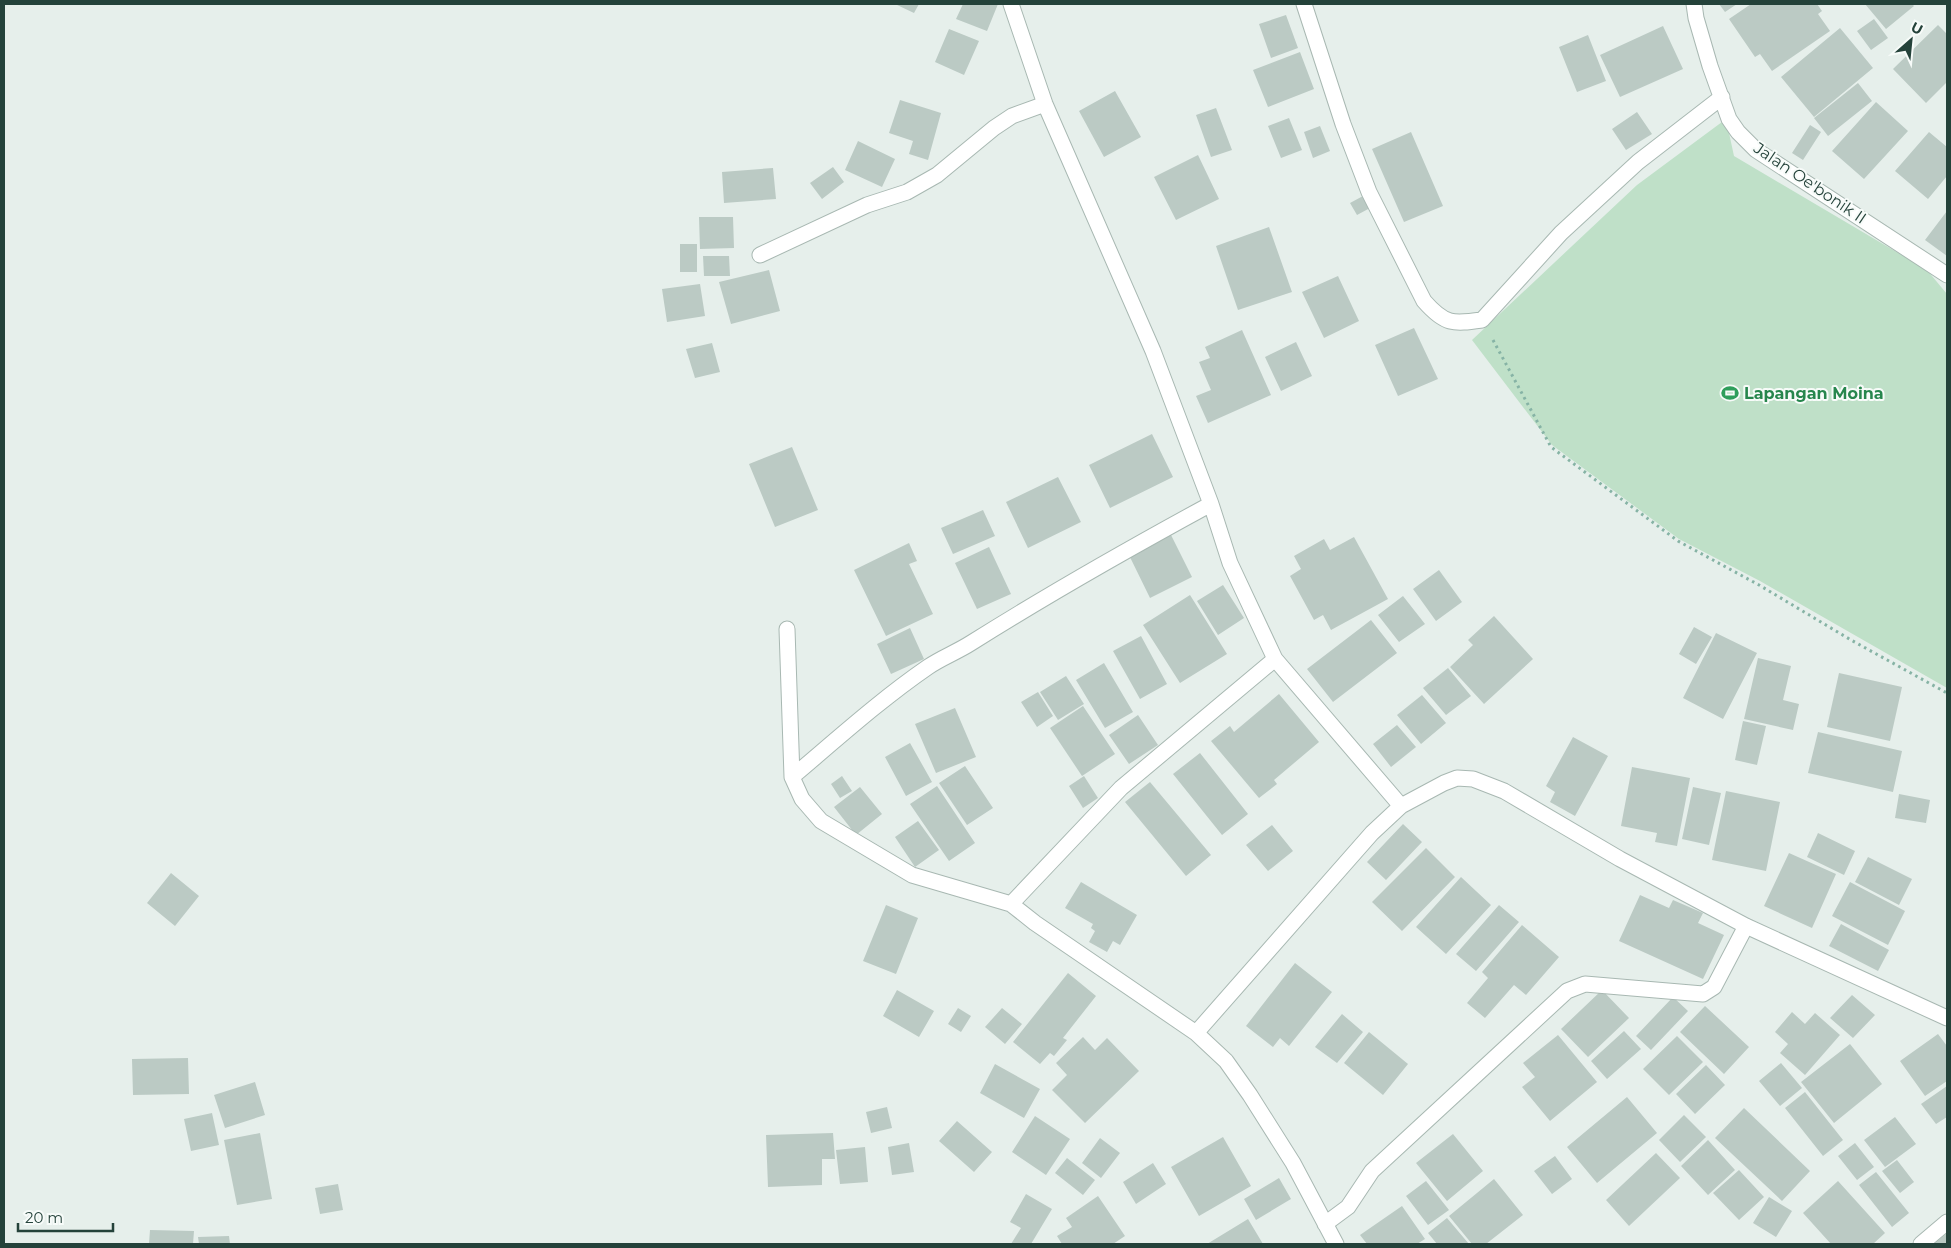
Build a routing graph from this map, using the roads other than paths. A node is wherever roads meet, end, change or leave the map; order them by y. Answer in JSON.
{"nodes":[{"id":1,"x":1011,"y":4,"type":"edge"},
{"id":2,"x":1304,"y":4,"type":"edge"},
{"id":3,"x":1694,"y":4,"type":"edge"},
{"id":4,"x":1722,"y":97,"type":"junction"},
{"id":5,"x":1045,"y":104,"type":"junction"},
{"id":6,"x":760,"y":255,"type":"dead end"},
{"id":7,"x":1947,"y":275,"type":"edge"},
{"id":8,"x":1211,"y":504,"type":"junction"},
{"id":9,"x":787,"y":629,"type":"dead end"},
{"id":10,"x":1275,"y":660,"type":"junction"},
{"id":11,"x":792,"y":777,"type":"junction"},
{"id":12,"x":1401,"y":806,"type":"junction"},
{"id":13,"x":1012,"y":904,"type":"junction"},
{"id":14,"x":1746,"y":926,"type":"junction"},
{"id":15,"x":1947,"y":1006,"type":"edge"},
{"id":16,"x":1947,"y":1018,"type":"edge"},
{"id":17,"x":1196,"y":1033,"type":"junction"},
{"id":18,"x":1947,"y":1222,"type":"edge"},
{"id":19,"x":1326,"y":1224,"type":"junction"},
{"id":20,"x":1336,"y":1244,"type":"edge"},
{"id":21,"x":1921,"y":1244,"type":"edge"}],
"edges":[{"from":1,"to":5,"type":"street"},
{"from":2,"to":4,"type":"street"},
{"from":3,"to":4,"type":"street","name":"Jalan Oe'bonik II"},
{"from":4,"to":7,"type":"street","name":"Jalan Oe'bonik II"},
{"from":5,"to":6,"type":"street"},
{"from":5,"to":8,"type":"street"},
{"from":8,"to":10,"type":"street"},
{"from":8,"to":11,"type":"street"},
{"from":9,"to":11,"type":"street"},
{"from":10,"to":12,"type":"street"},
{"from":10,"to":13,"type":"street"},
{"from":11,"to":13,"type":"street"},
{"from":12,"to":14,"type":"street"},
{"from":12,"to":17,"type":"street"},
{"from":13,"to":17,"type":"street"},
{"from":14,"to":16,"type":"street"},
{"from":14,"to":19,"type":"street"},
{"from":15,"to":16,"type":"street"},
{"from":17,"to":19,"type":"street"},
{"from":18,"to":21,"type":"street"},
{"from":19,"to":20,"type":"street"}]}
